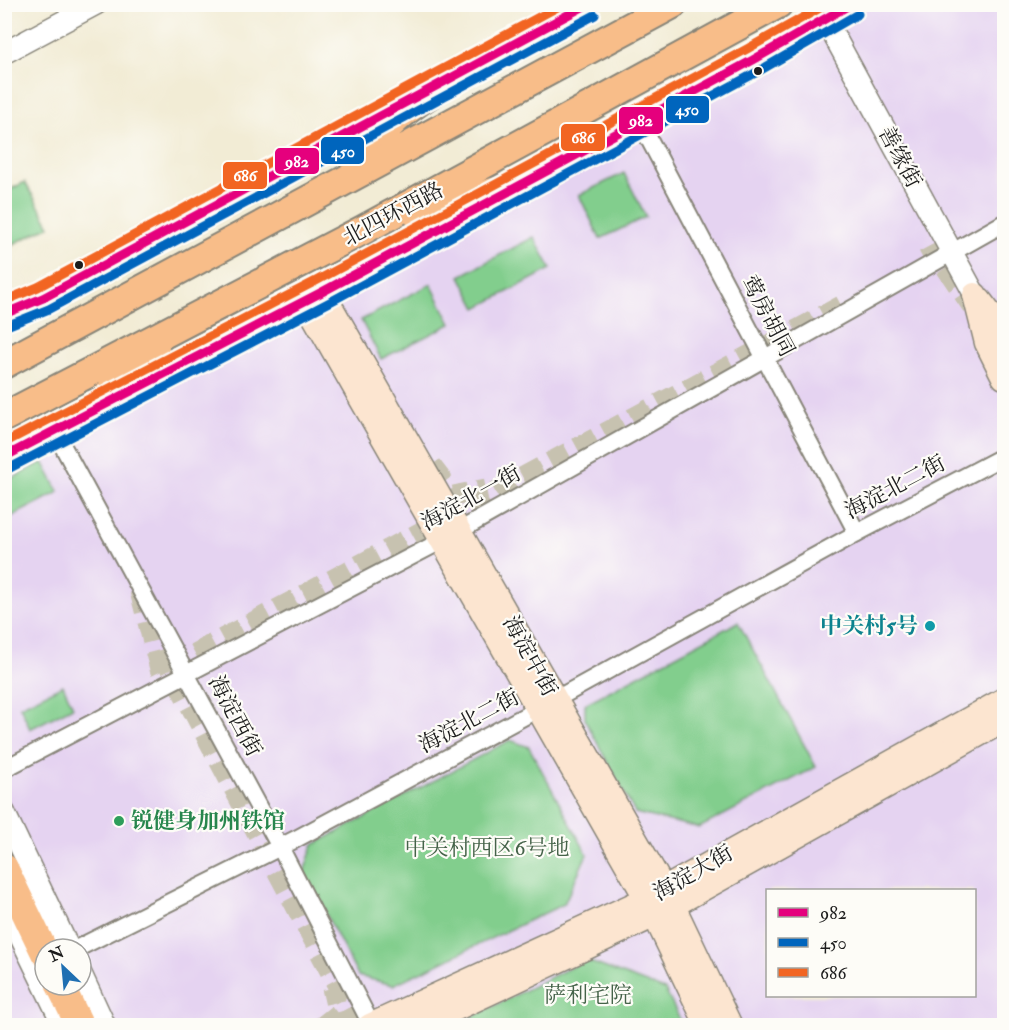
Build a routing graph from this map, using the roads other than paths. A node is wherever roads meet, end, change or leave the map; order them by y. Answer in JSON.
{"nodes":[{"id":1,"x":96,"y":4,"type":"edge"},
{"id":2,"x":589,"y":4,"type":"edge"},
{"id":3,"x":673,"y":4,"type":"edge"},
{"id":4,"x":778,"y":4,"type":"edge"},
{"id":5,"x":852,"y":4,"type":"edge"},
{"id":6,"x":825,"y":19,"type":"junction"},
{"id":7,"x":4,"y":53,"type":"edge"},
{"id":8,"x":481,"y":62,"type":"junction"},
{"id":9,"x":639,"y":120,"type":"junction"},
{"id":10,"x":354,"y":175,"type":"junction"},
{"id":11,"x":518,"y":185,"type":"junction"},
{"id":12,"x":1005,"y":223,"type":"edge"},
{"id":13,"x":363,"y":230,"type":"junction"},
{"id":14,"x":951,"y":253,"type":"junction"},
{"id":15,"x":314,"y":296,"type":"junction"},
{"id":16,"x":975,"y":296,"type":"junction"},
{"id":17,"x":4,"y":314,"type":"edge"},
{"id":18,"x":102,"y":314,"type":"junction"},
{"id":19,"x":179,"y":326,"type":"junction"},
{"id":20,"x":1005,"y":332,"type":"edge"},
{"id":21,"x":4,"y":343,"type":"edge"},
{"id":22,"x":766,"y":359,"type":"junction"},
{"id":23,"x":4,"y":364,"type":"edge"},
{"id":24,"x":1005,"y":377,"type":"edge"},
{"id":25,"x":92,"y":410,"type":"junction"},
{"id":26,"x":4,"y":417,"type":"edge"},
{"id":27,"x":54,"y":430,"type":"junction"},
{"id":28,"x":4,"y":456,"type":"edge"},
{"id":29,"x":1005,"y":456,"type":"edge"},
{"id":30,"x":857,"y":533,"type":"junction"},
{"id":31,"x":451,"y":536,"type":"junction"},
{"id":32,"x":187,"y":674,"type":"junction"},
{"id":33,"x":1005,"y":700,"type":"edge"},
{"id":34,"x":546,"y":705,"type":"junction"},
{"id":35,"x":1005,"y":720,"type":"edge"},
{"id":36,"x":4,"y":769,"type":"edge"},
{"id":37,"x":4,"y":812,"type":"edge"},
{"id":38,"x":280,"y":847,"type":"junction"},
{"id":39,"x":4,"y":868,"type":"edge"},
{"id":40,"x":659,"y":902,"type":"junction"},
{"id":41,"x":4,"y":903,"type":"edge"},
{"id":42,"x":37,"y":937,"type":"edge"},
{"id":43,"x":63,"y":937,"type":"edge"},
{"id":44,"x":93,"y":940,"type":"edge"},
{"id":45,"x":66,"y":997,"type":"edge"},
{"id":46,"x":92,"y":997,"type":"edge"},
{"id":47,"x":371,"y":1025,"type":"edge"},
{"id":48,"x":64,"y":1026,"type":"edge"},
{"id":49,"x":80,"y":1026,"type":"edge"},
{"id":50,"x":105,"y":1026,"type":"edge"},
{"id":51,"x":418,"y":1026,"type":"edge"},
{"id":52,"x":708,"y":1026,"type":"edge"},
{"id":53,"x":730,"y":1026,"type":"edge"}],
"edges":[{"from":1,"to":7,"type":"street"},
{"from":2,"to":8,"type":"street"},
{"from":3,"to":10,"type":"highway"},
{"from":4,"to":13,"type":"highway","name":"北四环西路"},
{"from":5,"to":6,"type":"street"},
{"from":6,"to":9,"type":"street"},
{"from":6,"to":14,"type":"street","name":"善缘街"},
{"from":8,"to":10,"type":"highway"},
{"from":8,"to":17,"type":"street"},
{"from":9,"to":11,"type":"street"},
{"from":9,"to":22,"type":"street","name":"莺房胡同"},
{"from":10,"to":18,"type":"highway"},
{"from":11,"to":13,"type":"highway"},
{"from":11,"to":15,"type":"street"},
{"from":12,"to":14,"type":"street","name":"海淀北一街"},
{"from":13,"to":19,"type":"highway","name":"北四环西路"},
{"from":14,"to":16,"type":"street","name":"善缘街"},
{"from":14,"to":22,"type":"street","name":"海淀北一街"},
{"from":15,"to":25,"type":"street"},
{"from":15,"to":31,"type":"main road","name":"海淀中街"},
{"from":16,"to":20,"type":"main road","name":"善缘街"},
{"from":16,"to":24,"type":"main road","name":"善缘街"},
{"from":18,"to":21,"type":"highway"},
{"from":18,"to":23,"type":"highway"},
{"from":19,"to":25,"type":"highway"},
{"from":19,"to":26,"type":"highway","name":"北四环西路"},
{"from":22,"to":30,"type":"street","name":"莺房胡同"},
{"from":22,"to":31,"type":"street","name":"海淀北一街"},
{"from":25,"to":27,"type":"street"},
{"from":27,"to":28,"type":"street"},
{"from":27,"to":32,"type":"street","name":"海淀西街"},
{"from":29,"to":30,"type":"street","name":"海淀北二街"},
{"from":30,"to":34,"type":"street","name":"海淀北二街"},
{"from":31,"to":32,"type":"street","name":"海淀北一街"},
{"from":31,"to":34,"type":"main road","name":"海淀中街"},
{"from":32,"to":36,"type":"street","name":"海淀北一街"},
{"from":32,"to":38,"type":"street","name":"海淀西街"},
{"from":33,"to":40,"type":"main road","name":"海淀大街"},
{"from":34,"to":38,"type":"street","name":"海淀北二街"},
{"from":34,"to":40,"type":"main road","name":"海淀中街"},
{"from":35,"to":40,"type":"main road","name":"海淀大街"},
{"from":37,"to":43,"type":"street"},
{"from":38,"to":44,"type":"street","name":"海淀北二街"},
{"from":38,"to":47,"type":"street","name":"海淀西街"},
{"from":39,"to":42,"type":"highway"},
{"from":40,"to":47,"type":"main road","name":"海淀大街"},
{"from":40,"to":51,"type":"main road","name":"海淀大街"},
{"from":40,"to":52,"type":"main road","name":"海淀中街"},
{"from":40,"to":53,"type":"main road","name":"海淀中街"},
{"from":41,"to":48,"type":"street"},
{"from":45,"to":49,"type":"highway"},
{"from":46,"to":50,"type":"street"}]}
